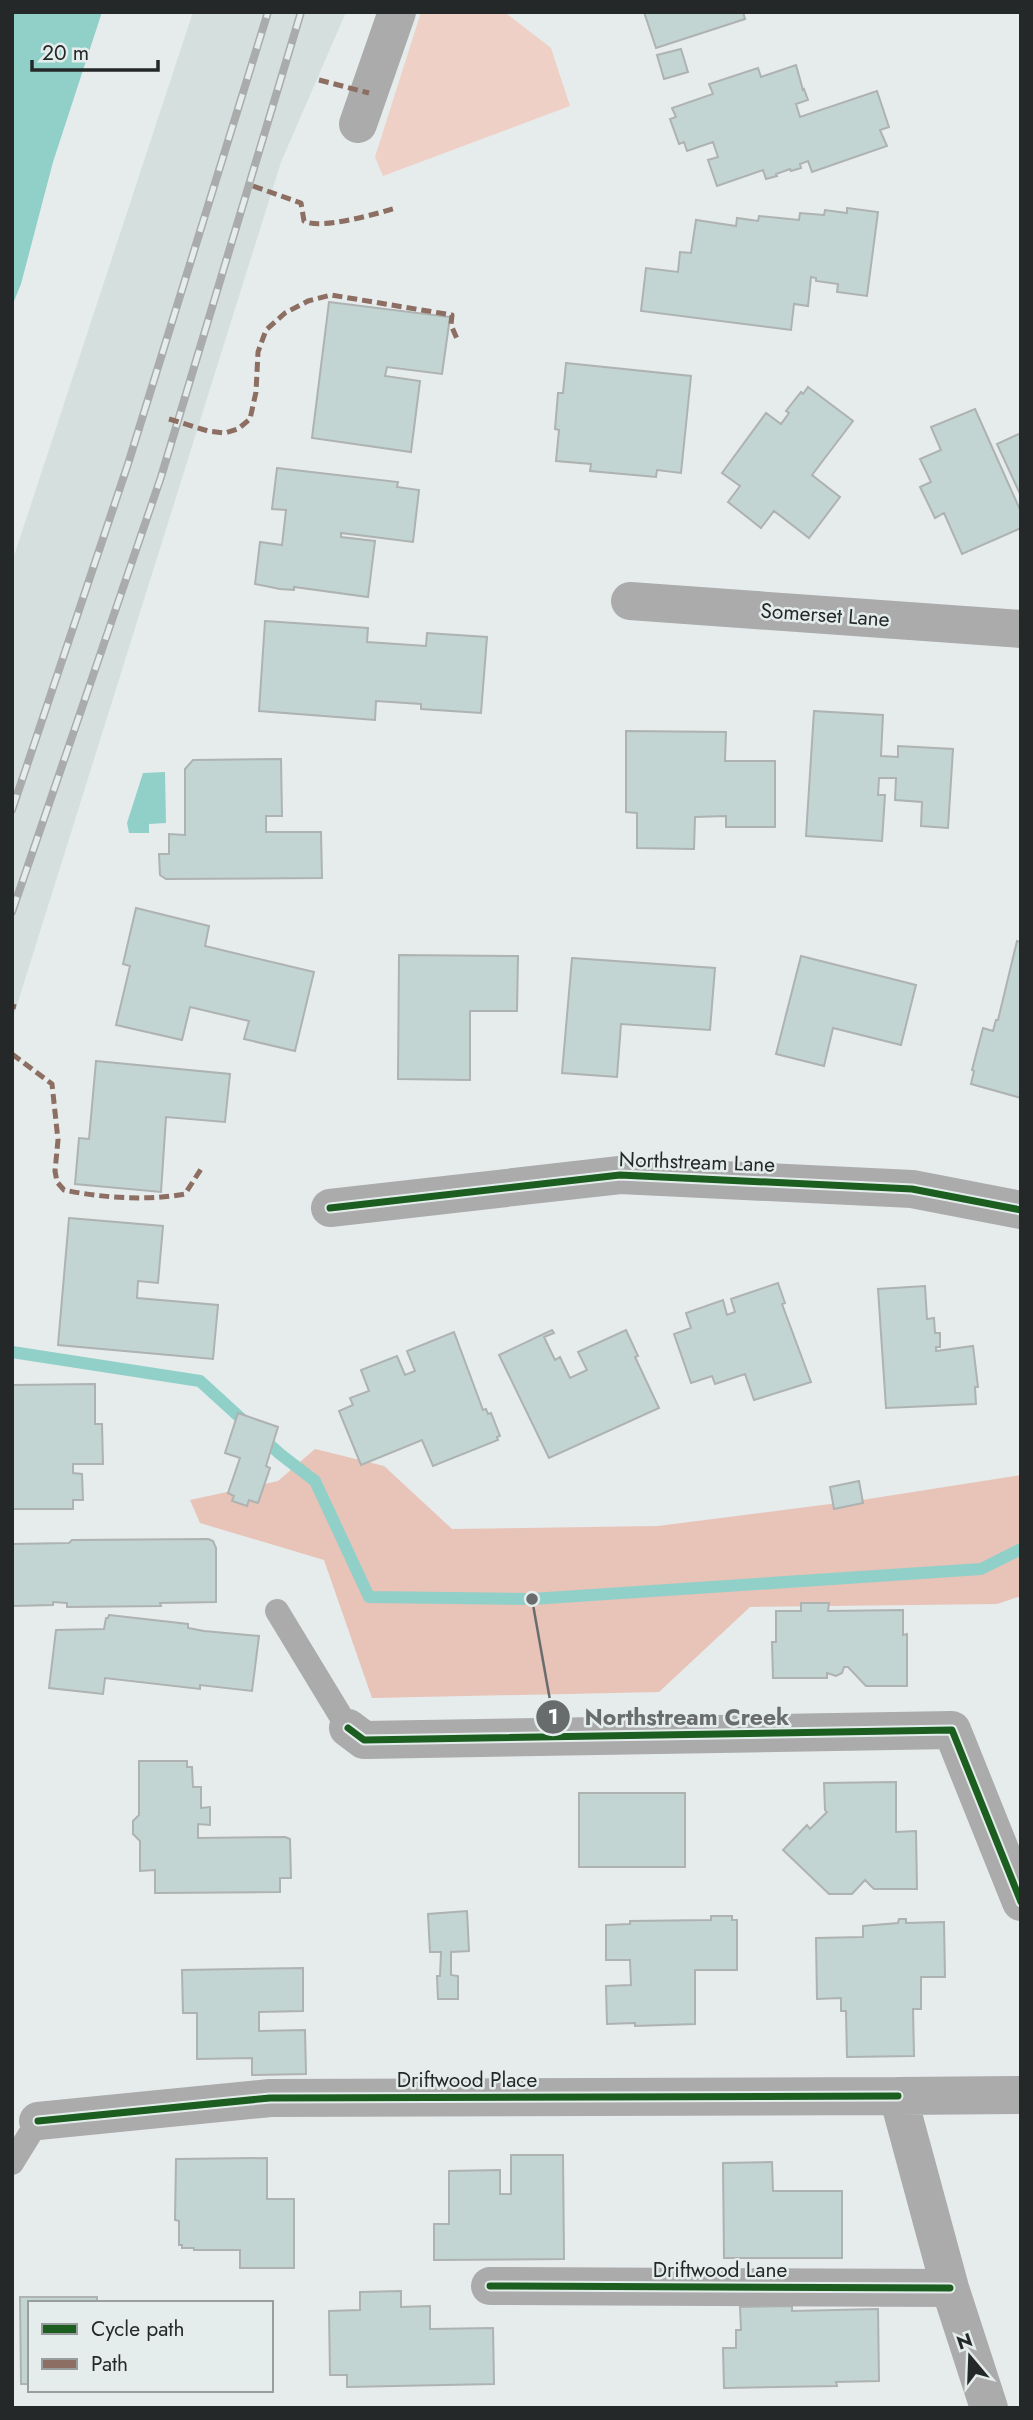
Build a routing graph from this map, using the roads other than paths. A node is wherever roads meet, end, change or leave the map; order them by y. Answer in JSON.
{"nodes":[{"id":1,"x":397,"y":12,"type":"edge"},
{"id":2,"x":358,"y":124,"type":"dead end"},
{"id":3,"x":630,"y":601,"type":"dead end"},
{"id":4,"x":1021,"y":629,"type":"edge"},
{"id":5,"x":330,"y":1208,"type":"dead end"},
{"id":6,"x":1021,"y":1210,"type":"edge"},
{"id":7,"x":277,"y":1611,"type":"dead end"},
{"id":8,"x":348,"y":1728,"type":"joint"},
{"id":9,"x":1021,"y":1902,"type":"edge"},
{"id":10,"x":1021,"y":2095,"type":"edge"},
{"id":11,"x":898,"y":2096,"type":"junction"},
{"id":12,"x":38,"y":2120,"type":"joint"},
{"id":13,"x":12,"y":2163,"type":"edge"},
{"id":14,"x":490,"y":2286,"type":"dead end"},
{"id":15,"x":950,"y":2288,"type":"junction"},
{"id":16,"x":989,"y":2408,"type":"edge"}],
"edges":[{"from":1,"to":2,"type":"street"},
{"from":3,"to":4,"type":"street","name":"Somerset Lane"},
{"from":5,"to":6,"type":"street","name":"Northstream Lane"},
{"from":7,"to":8,"type":"lane"},
{"from":8,"to":9,"type":"street"},
{"from":10,"to":11,"type":"street"},
{"from":11,"to":12,"type":"street","name":"Driftwood Place"},
{"from":11,"to":15,"type":"street"},
{"from":12,"to":13,"type":"lane"},
{"from":14,"to":15,"type":"street","name":"Driftwood Lane"},
{"from":15,"to":16,"type":"street"}]}
